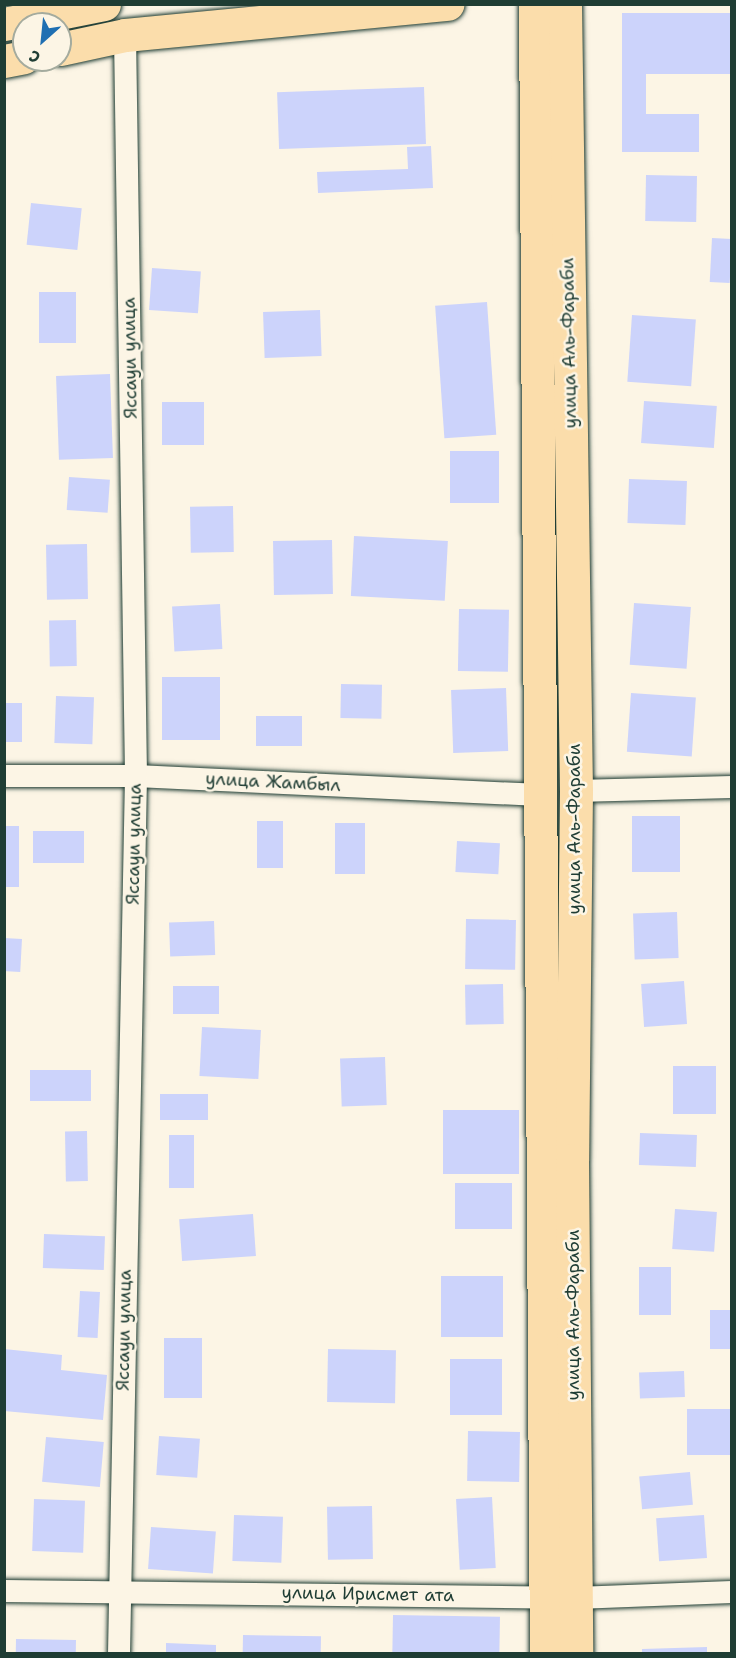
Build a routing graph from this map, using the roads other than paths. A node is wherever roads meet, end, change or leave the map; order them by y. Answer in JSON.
{"nodes":[{"id":1,"x":104,"y":4,"type":"edge"},
{"id":2,"x":448,"y":4,"type":"edge"},
{"id":3,"x":535,"y":4,"type":"edge"},
{"id":4,"x":565,"y":4,"type":"edge"},
{"id":5,"x":4,"y":24,"type":"edge"},
{"id":6,"x":125,"y":35,"type":"junction"},
{"id":7,"x":72,"y":46,"type":"edge"},
{"id":8,"x":4,"y":776,"type":"edge"},
{"id":9,"x":136,"y":776,"type":"junction"},
{"id":10,"x":732,"y":787,"type":"edge"},
{"id":11,"x":576,"y":792,"type":"junction"},
{"id":12,"x":541,"y":795,"type":"junction"},
{"id":13,"x":118,"y":1590,"type":"junction"},
{"id":14,"x":4,"y":1591,"type":"edge"},
{"id":15,"x":732,"y":1592,"type":"edge"},
{"id":16,"x":561,"y":1598,"type":"junction"},
{"id":17,"x":119,"y":1653,"type":"edge"},
{"id":18,"x":546,"y":1653,"type":"edge"},
{"id":19,"x":576,"y":1653,"type":"edge"}],
"edges":[{"from":1,"to":5,"type":"main road"},
{"from":2,"to":6,"type":"main road"},
{"from":3,"to":12,"type":"main road","name":"улица Аль-Фараби"},
{"from":4,"to":11,"type":"main road","name":"улица Аль-Фараби"},
{"from":6,"to":7,"type":"main road"},
{"from":6,"to":9,"type":"street","name":"Яссауи улица"},
{"from":8,"to":9,"type":"street","name":"улица Жамбыл"},
{"from":9,"to":12,"type":"street","name":"улица Жамбыл"},
{"from":9,"to":13,"type":"street","name":"Яссауи улица"},
{"from":10,"to":11,"type":"street"},
{"from":11,"to":16,"type":"main road","name":"улица Аль-Фараби"},
{"from":12,"to":16,"type":"main road","name":"улица Аль-Фараби"},
{"from":13,"to":14,"type":"street","name":"улица Ирисмет ата"},
{"from":13,"to":16,"type":"street","name":"улица Ирисмет ата"},
{"from":13,"to":17,"type":"street","name":"Яссауи улица"},
{"from":15,"to":16,"type":"street","name":"улица Ирисмет ата"},
{"from":16,"to":18,"type":"main road","name":"улица Аль-Фараби"},
{"from":16,"to":19,"type":"main road","name":"улица Аль-Фараби"}]}
